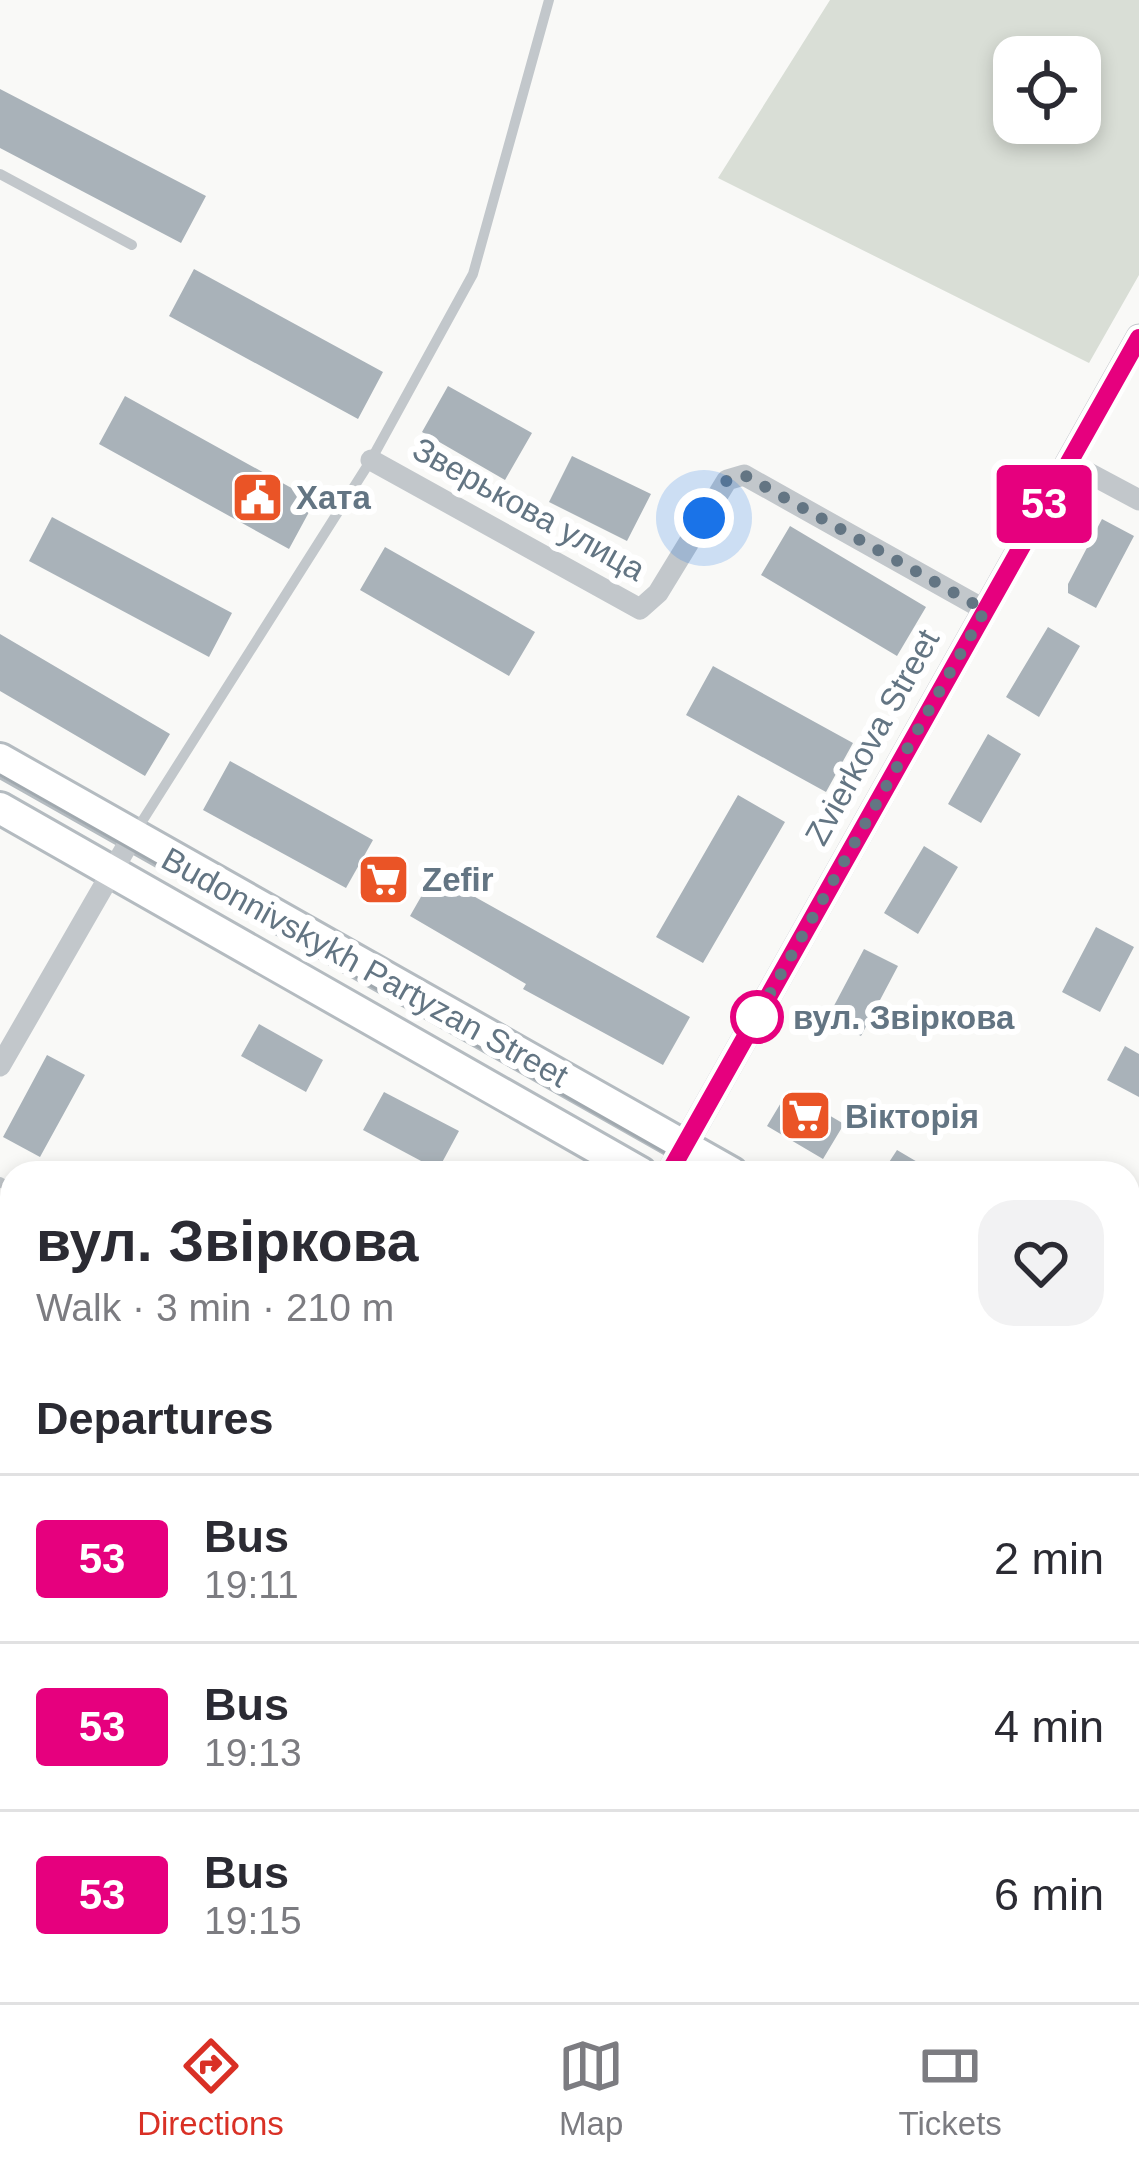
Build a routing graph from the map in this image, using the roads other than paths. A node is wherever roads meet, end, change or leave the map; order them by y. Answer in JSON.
{"nodes":[{"id":1,"x":549,"y":0,"type":"edge"},
{"id":2,"x":0,"y":174,"type":"edge"},
{"id":3,"x":132,"y":245,"type":"dead end"},
{"id":4,"x":1139,"y":338,"type":"edge"},
{"id":5,"x":371,"y":460,"type":"junction"},
{"id":6,"x":1068,"y":462,"type":"junction"},
{"id":7,"x":1139,"y":500,"type":"edge"},
{"id":8,"x":985,"y":610,"type":"junction"},
{"id":9,"x":0,"y":759,"type":"edge"},
{"id":10,"x":0,"y":808,"type":"edge"},
{"id":11,"x":132,"y":837,"type":"junction"},
{"id":12,"x":112,"y":872,"type":"junction"},
{"id":13,"x":0,"y":1066,"type":"edge"},
{"id":14,"x":677,"y":1160,"type":"edge"},
{"id":15,"x":620,"y":1161,"type":"edge"}],
"edges":[{"from":1,"to":5,"type":"lane"},
{"from":2,"to":3,"type":"lane"},
{"from":4,"to":6,"type":"street","name":"Zvierkova Street"},
{"from":5,"to":8,"type":"street","name":"Зверькова улица"},
{"from":5,"to":11,"type":"lane"},
{"from":6,"to":7,"type":"street"},
{"from":6,"to":8,"type":"street","name":"Zvierkova Street"},
{"from":8,"to":14,"type":"street","name":"Zvierkova Street"},
{"from":9,"to":11,"type":"main road","name":"Budonnivskykh Partyzan Street"},
{"from":10,"to":12,"type":"main road","name":"Budonnivskykh Partyzan Street"},
{"from":11,"to":12,"type":"street"},
{"from":11,"to":14,"type":"main road","name":"Budonnivskykh Partyzan Street"},
{"from":12,"to":13,"type":"street"},
{"from":12,"to":15,"type":"main road","name":"Budonnivskykh Partyzan Street"}]}
